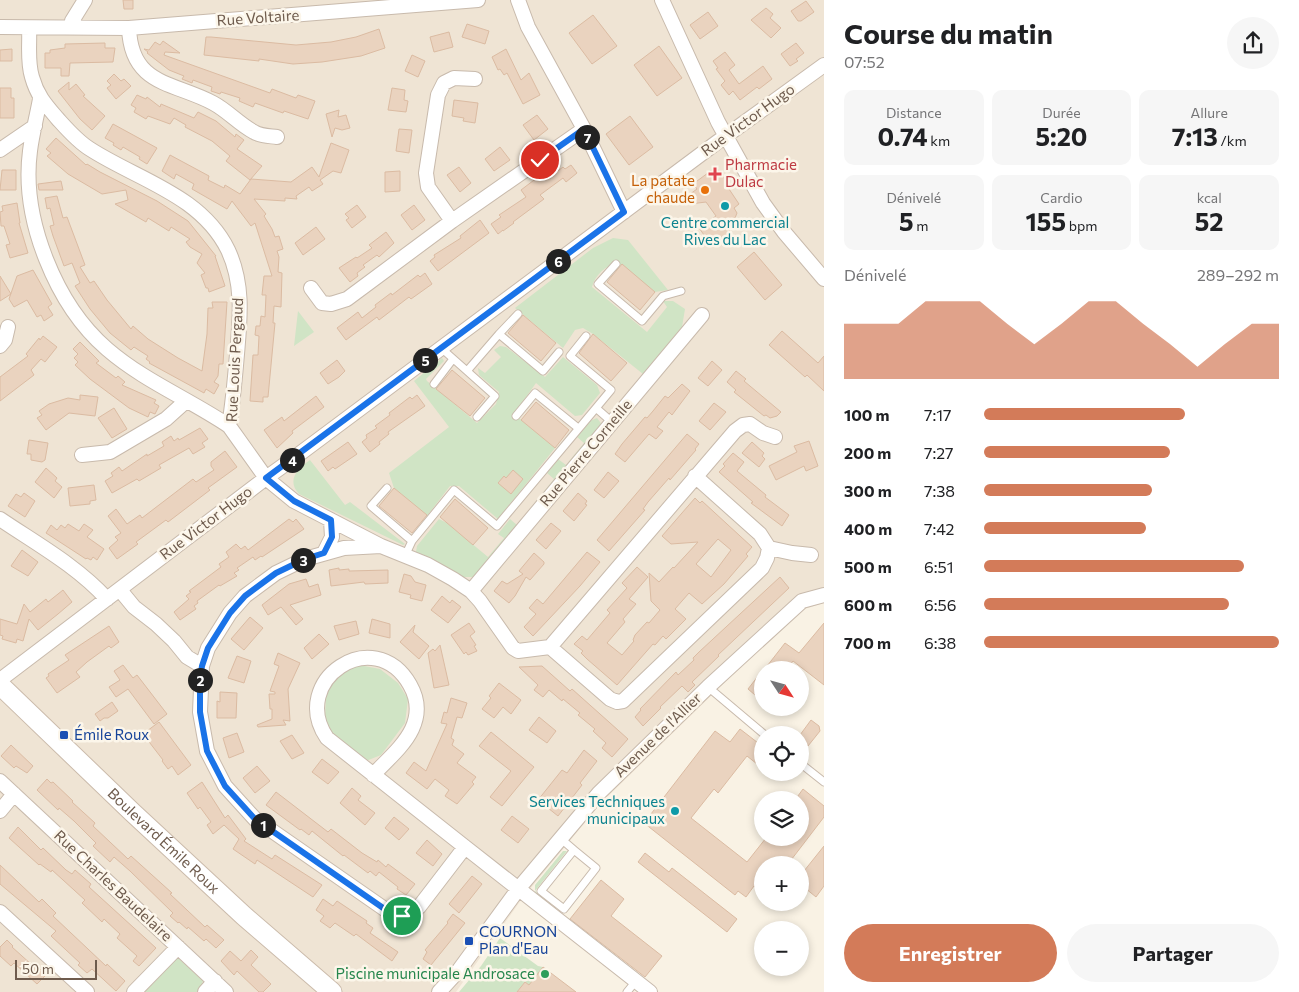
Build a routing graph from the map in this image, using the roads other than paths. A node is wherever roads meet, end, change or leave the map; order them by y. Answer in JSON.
{"nodes":[{"id":1,"x":85,"y":0,"type":"edge"},
{"id":2,"x":478,"y":0,"type":"edge"},
{"id":3,"x":518,"y":0,"type":"edge"},
{"id":4,"x":662,"y":0,"type":"edge"},
{"id":5,"x":71,"y":26,"type":"junction"},
{"id":6,"x":0,"y":27,"type":"edge"},
{"id":7,"x":29,"y":28,"type":"junction"},
{"id":8,"x":129,"y":28,"type":"junction"},
{"id":9,"x":824,"y":65,"type":"edge"},
{"id":10,"x":475,"y":80,"type":"dead end"},
{"id":11,"x":40,"y":99,"type":"junction"},
{"id":12,"x":35,"y":126,"type":"junction"},
{"id":13,"x":584,"y":129,"type":"junction"},
{"id":14,"x":726,"y":136,"type":"junction"},
{"id":15,"x":277,"y":137,"type":"dead end"},
{"id":16,"x":0,"y":150,"type":"edge"},
{"id":17,"x":624,"y":212,"type":"junction"},
{"id":18,"x":452,"y":221,"type":"junction"},
{"id":19,"x":616,"y":264,"type":"dead end"},
{"id":20,"x":824,"y":279,"type":"edge"},
{"id":21,"x":311,"y":288,"type":"dead end"},
{"id":22,"x":681,"y":291,"type":"dead end"},
{"id":23,"x":518,"y":314,"type":"dead end"},
{"id":24,"x":702,"y":315,"type":"dead end"},
{"id":25,"x":8,"y":327,"type":"dead end"},
{"id":26,"x":499,"y":334,"type":"junction"},
{"id":27,"x":586,"y":336,"type":"dead end"},
{"id":28,"x":0,"y":346,"type":"edge"},
{"id":29,"x":441,"y":348,"type":"junction"},
{"id":30,"x":559,"y":352,"type":"dead end"},
{"id":31,"x":453,"y":359,"type":"junction"},
{"id":32,"x":467,"y":371,"type":"junction"},
{"id":33,"x":434,"y":384,"type":"dead end"},
{"id":34,"x":186,"y":401,"type":"junction"},
{"id":35,"x":596,"y":408,"type":"junction"},
{"id":36,"x":516,"y":416,"type":"dead end"},
{"id":37,"x":477,"y":417,"type":"dead end"},
{"id":38,"x":612,"y":422,"type":"junction"},
{"id":39,"x":229,"y":426,"type":"junction"},
{"id":40,"x":578,"y":428,"type":"junction"},
{"id":41,"x":774,"y":437,"type":"dead end"},
{"id":42,"x":82,"y":455,"type":"dead end"},
{"id":43,"x":695,"y":476,"type":"junction"},
{"id":44,"x":266,"y":478,"type":"junction"},
{"id":45,"x":387,"y":488,"type":"dead end"},
{"id":46,"x":0,"y":519,"type":"edge"},
{"id":47,"x":331,"y":520,"type":"junction"},
{"id":48,"x":412,"y":541,"type":"junction"},
{"id":49,"x":381,"y":546,"type":"junction"},
{"id":50,"x":769,"y":548,"type":"junction"},
{"id":51,"x":324,"y":553,"type":"junction"},
{"id":52,"x":405,"y":556,"type":"junction"},
{"id":53,"x":809,"y":560,"type":"dead end"},
{"id":54,"x":120,"y":590,"type":"junction"},
{"id":55,"x":470,"y":591,"type":"junction"},
{"id":56,"x":824,"y":595,"type":"edge"},
{"id":57,"x":107,"y":599,"type":"junction"},
{"id":58,"x":550,"y":647,"type":"junction"},
{"id":59,"x":202,"y":666,"type":"junction"},
{"id":60,"x":0,"y":680,"type":"edge"},
{"id":61,"x":0,"y":685,"type":"edge"},
{"id":62,"x":708,"y":687,"type":"junction"},
{"id":63,"x":754,"y":726,"type":"edge"},
{"id":64,"x":809,"y":770,"type":"edge"},
{"id":65,"x":373,"y":775,"type":"junction"},
{"id":66,"x":0,"y":781,"type":"edge"},
{"id":67,"x":824,"y":782,"type":"edge"},
{"id":68,"x":14,"y":794,"type":"junction"},
{"id":69,"x":0,"y":811,"type":"edge"},
{"id":70,"x":560,"y":838,"type":"junction"},
{"id":71,"x":466,"y":848,"type":"junction"},
{"id":72,"x":574,"y":850,"type":"junction"},
{"id":73,"x":519,"y":888,"type":"junction"},
{"id":74,"x":0,"y":912,"type":"edge"},
{"id":75,"x":178,"y":947,"type":"junction"},
{"id":76,"x":459,"y":970,"type":"junction"},
{"id":77,"x":215,"y":982,"type":"junction"},
{"id":78,"x":632,"y":987,"type":"edge"},
{"id":79,"x":87,"y":992,"type":"edge"},
{"id":80,"x":134,"y":992,"type":"edge"},
{"id":81,"x":205,"y":992,"type":"edge"},
{"id":82,"x":226,"y":992,"type":"edge"},
{"id":83,"x":332,"y":992,"type":"edge"},
{"id":84,"x":439,"y":992,"type":"edge"},
{"id":85,"x":448,"y":992,"type":"edge"},
{"id":86,"x":650,"y":992,"type":"edge"}],
"edges":[{"from":1,"to":5,"type":"street"},
{"from":2,"to":8,"type":"street","name":"Rue Voltaire"},
{"from":3,"to":13,"type":"street"},
{"from":4,"to":14,"type":"street"},
{"from":5,"to":7,"type":"street","name":"Rue Voltaire"},
{"from":5,"to":8,"type":"street","name":"Rue Voltaire"},
{"from":6,"to":7,"type":"street","name":"Rue Voltaire"},
{"from":7,"to":11,"type":"street","name":"Rue Louis Pergaud"},
{"from":8,"to":15,"type":"street"},
{"from":9,"to":14,"type":"street","name":"Rue Victor Hugo"},
{"from":10,"to":18,"type":"street"},
{"from":11,"to":12,"type":"street"},
{"from":11,"to":39,"type":"street","name":"Rue Louis Pergaud"},
{"from":12,"to":16,"type":"street"},
{"from":12,"to":34,"type":"street"},
{"from":13,"to":17,"type":"street"},
{"from":13,"to":18,"type":"street"},
{"from":14,"to":17,"type":"street","name":"Rue Victor Hugo"},
{"from":14,"to":20,"type":"street"},
{"from":17,"to":29,"type":"street","name":"Rue Victor Hugo"},
{"from":18,"to":21,"type":"street"},
{"from":19,"to":22,"type":"lane"},
{"from":23,"to":26,"type":"lane"},
{"from":24,"to":38,"type":"street","name":"Rue Pierre Corneille"},
{"from":25,"to":28,"type":"street"},
{"from":26,"to":30,"type":"lane"},
{"from":26,"to":32,"type":"lane"},
{"from":27,"to":35,"type":"lane"},
{"from":29,"to":31,"type":"lane"},
{"from":29,"to":44,"type":"street","name":"Rue Victor Hugo"},
{"from":31,"to":32,"type":"lane"},
{"from":31,"to":33,"type":"lane"},
{"from":32,"to":37,"type":"lane"},
{"from":34,"to":39,"type":"street"},
{"from":34,"to":42,"type":"street"},
{"from":35,"to":38,"type":"lane"},
{"from":35,"to":40,"type":"lane"},
{"from":36,"to":40,"type":"lane"},
{"from":38,"to":55,"type":"street","name":"Rue Pierre Corneille"},
{"from":39,"to":44,"type":"street","name":"Rue Louis Pergaud"},
{"from":40,"to":48,"type":"lane"},
{"from":41,"to":43,"type":"street"},
{"from":43,"to":50,"type":"street"},
{"from":43,"to":58,"type":"street"},
{"from":44,"to":47,"type":"street","name":"Rue Louis Pergaud"},
{"from":44,"to":54,"type":"street","name":"Rue Victor Hugo"},
{"from":45,"to":48,"type":"lane"},
{"from":46,"to":57,"type":"street"},
{"from":47,"to":49,"type":"street","name":"Rue Louis Pergaud"},
{"from":47,"to":51,"type":"street"},
{"from":48,"to":52,"type":"lane"},
{"from":49,"to":51,"type":"street"},
{"from":49,"to":52,"type":"street","name":"Rue Louis Pergaud"},
{"from":50,"to":53,"type":"street"},
{"from":50,"to":58,"type":"street"},
{"from":51,"to":59,"type":"street"},
{"from":52,"to":55,"type":"street","name":"Rue Louis Pergaud"},
{"from":54,"to":57,"type":"street","name":"Rue Victor Hugo"},
{"from":54,"to":59,"type":"street"},
{"from":55,"to":58,"type":"street","name":"Rue Louis Pergaud"},
{"from":56,"to":62,"type":"street","name":"Avenue de l'Allier"},
{"from":57,"to":60,"type":"street","name":"Rue Victor Hugo"},
{"from":59,"to":71,"type":"street"},
{"from":61,"to":83,"type":"main road","name":"Boulevard Émile Roux"},
{"from":62,"to":63,"type":"lane"},
{"from":62,"to":70,"type":"street","name":"Avenue de l'Allier"},
{"from":64,"to":67,"type":"lane"},
{"from":65,"to":65,"type":"street"},
{"from":65,"to":71,"type":"street"},
{"from":66,"to":68,"type":"street","name":"Rue Charles Baudelaire"},
{"from":68,"to":69,"type":"street"},
{"from":68,"to":75,"type":"street","name":"Rue Charles Baudelaire"},
{"from":70,"to":72,"type":"lane"},
{"from":70,"to":73,"type":"street","name":"Avenue de l'Allier"},
{"from":71,"to":73,"type":"street"},
{"from":72,"to":72,"type":"lane"},
{"from":73,"to":76,"type":"street","name":"Avenue de l'Allier"},
{"from":73,"to":78,"type":"street"},
{"from":74,"to":79,"type":"street"},
{"from":75,"to":77,"type":"street","name":"Rue Charles Baudelaire"},
{"from":75,"to":80,"type":"street"},
{"from":76,"to":84,"type":"street","name":"Avenue de l'Allier"},
{"from":76,"to":85,"type":"street","name":"Avenue de l'Allier"},
{"from":77,"to":81,"type":"street"},
{"from":77,"to":82,"type":"street","name":"Rue Charles Baudelaire"},
{"from":78,"to":86,"type":"street"}]}
